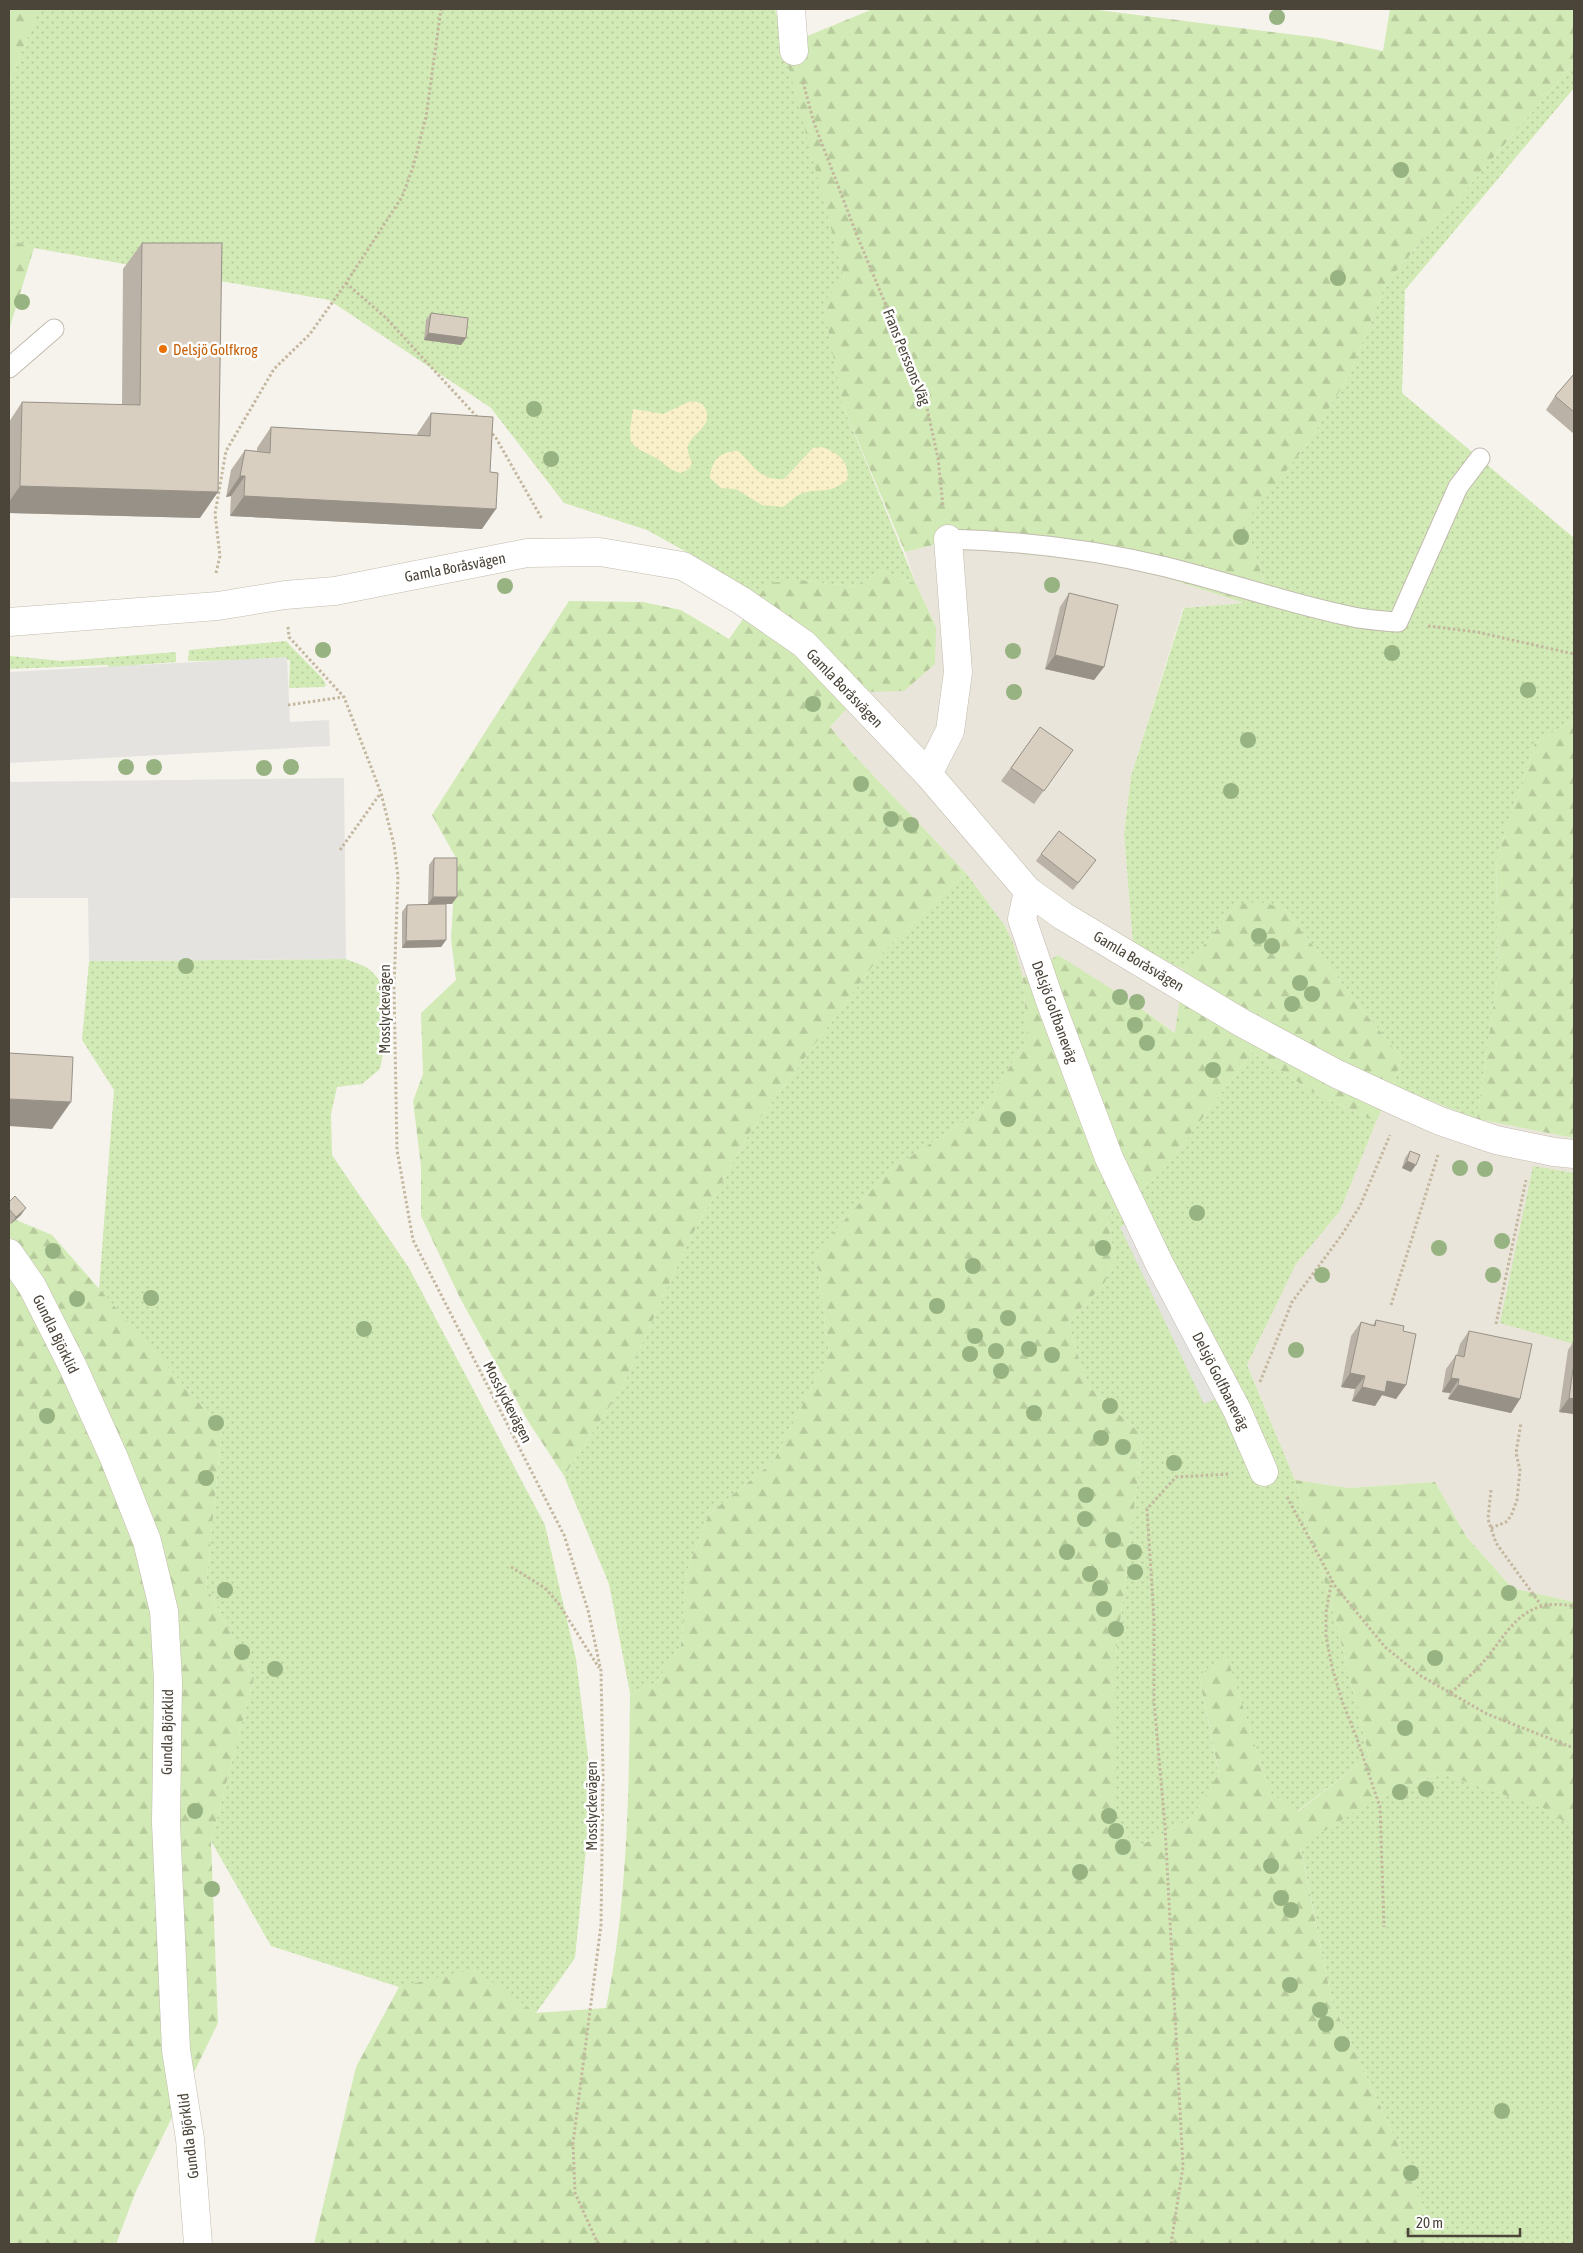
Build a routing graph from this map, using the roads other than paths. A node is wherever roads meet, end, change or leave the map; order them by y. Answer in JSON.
{"nodes":[{"id":1,"x":790,"y":9,"type":"edge"},
{"id":2,"x":794,"y":51,"type":"road end"},
{"id":3,"x":54,"y":330,"type":"dead end"},
{"id":4,"x":9,"y":368,"type":"edge"},
{"id":5,"x":1480,"y":458,"type":"dead end"},
{"id":6,"x":948,"y":539,"type":"joint"},
{"id":7,"x":9,"y":622,"type":"edge"},
{"id":8,"x":928,"y":774,"type":"junction"},
{"id":9,"x":1028,"y":891,"type":"junction"},
{"id":10,"x":1574,"y":1154,"type":"edge"},
{"id":11,"x":9,"y":1253,"type":"edge"},
{"id":12,"x":1264,"y":1472,"type":"road end"},
{"id":13,"x":198,"y":2244,"type":"edge"}],
"edges":[{"from":1,"to":2,"type":"street"},
{"from":3,"to":4,"type":"lane"},
{"from":5,"to":6,"type":"lane"},
{"from":6,"to":8,"type":"street"},
{"from":7,"to":8,"type":"street","name":"Gamla Boråsvägen"},
{"from":8,"to":9,"type":"street","name":"Gamla Boråsvägen"},
{"from":9,"to":10,"type":"street","name":"Gamla Boråsvägen"},
{"from":9,"to":12,"type":"street","name":"Delsjö Golfbaneväg"},
{"from":11,"to":13,"type":"street","name":"Gundla Björklid"}]}
